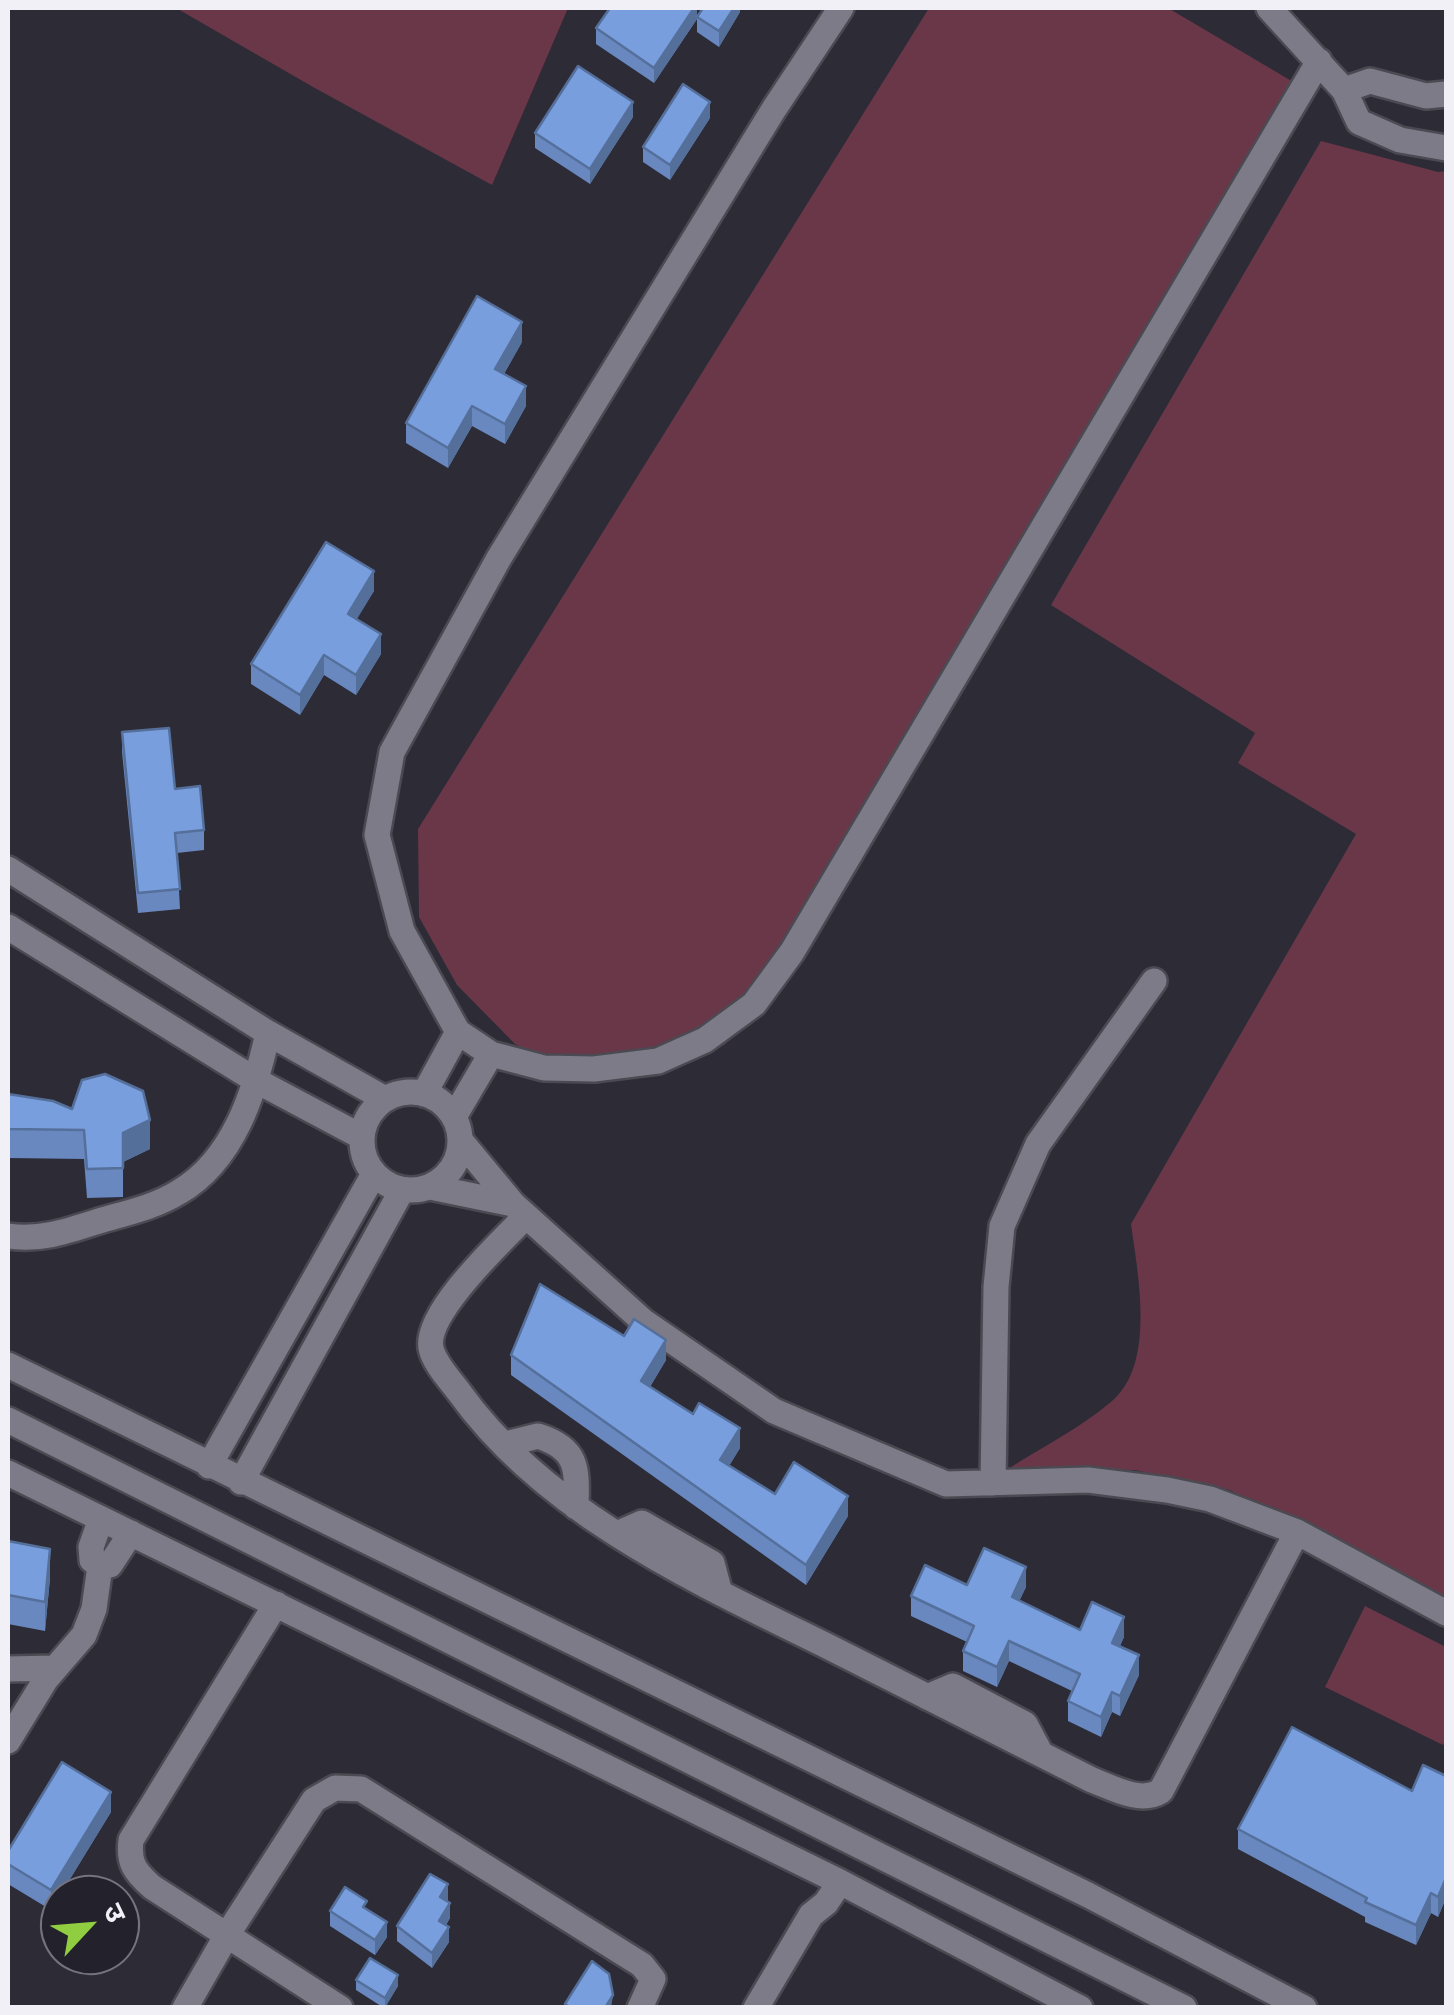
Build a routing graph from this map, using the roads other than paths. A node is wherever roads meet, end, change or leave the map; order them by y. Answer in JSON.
{"nodes":[{"id":1,"x":842,"y":8,"type":"edge"},
{"id":2,"x":1269,"y":8,"type":"edge"},
{"id":3,"x":1319,"y":61,"type":"junction"},
{"id":4,"x":1344,"y":90,"type":"junction"},
{"id":5,"x":1446,"y":94,"type":"edge"},
{"id":6,"x":1446,"y":148,"type":"edge"},
{"id":7,"x":8,"y":869,"type":"edge"},
{"id":8,"x":8,"y":927,"type":"edge"},
{"id":9,"x":1154,"y":981,"type":"dead end"},
{"id":10,"x":458,"y":1032,"type":"junction"},
{"id":11,"x":268,"y":1033,"type":"junction"},
{"id":12,"x":491,"y":1054,"type":"junction"},
{"id":13,"x":258,"y":1081,"type":"junction"},
{"id":14,"x":424,"y":1094,"type":"junction"},
{"id":15,"x":385,"y":1099,"type":"junction"},
{"id":16,"x":457,"y":1128,"type":"junction"},
{"id":17,"x":362,"y":1136,"type":"junction"},
{"id":18,"x":374,"y":1174,"type":"junction"},
{"id":19,"x":430,"y":1187,"type":"junction"},
{"id":20,"x":402,"y":1190,"type":"junction"},
{"id":21,"x":520,"y":1210,"type":"junction"},
{"id":22,"x":8,"y":1236,"type":"edge"},
{"id":23,"x":285,"y":1331,"type":"junction"},
{"id":24,"x":314,"y":1350,"type":"junction"},
{"id":25,"x":8,"y":1365,"type":"edge"},
{"id":26,"x":8,"y":1420,"type":"edge"},
{"id":27,"x":506,"y":1444,"type":"junction"},
{"id":28,"x":208,"y":1466,"type":"junction"},
{"id":29,"x":8,"y":1473,"type":"edge"},
{"id":30,"x":241,"y":1482,"type":"junction"},
{"id":31,"x":993,"y":1483,"type":"junction"},
{"id":32,"x":576,"y":1507,"type":"junction"},
{"id":33,"x":101,"y":1519,"type":"junction"},
{"id":34,"x":1298,"y":1532,"type":"junction"},
{"id":35,"x":131,"y":1533,"type":"junction"},
{"id":36,"x":100,"y":1566,"type":"junction"},
{"id":37,"x":276,"y":1604,"type":"junction"},
{"id":38,"x":1446,"y":1613,"type":"edge"},
{"id":39,"x":54,"y":1668,"type":"junction"},
{"id":40,"x":8,"y":1669,"type":"edge"},
{"id":41,"x":8,"y":1742,"type":"edge"},
{"id":42,"x":830,"y":1877,"type":"junction"},
{"id":43,"x":227,"y":1935,"type":"junction"},
{"id":44,"x":186,"y":2008,"type":"edge"},
{"id":45,"x":340,"y":2008,"type":"edge"},
{"id":46,"x":640,"y":2008,"type":"edge"},
{"id":47,"x":756,"y":2008,"type":"edge"},
{"id":48,"x":1080,"y":2008,"type":"edge"},
{"id":49,"x":1184,"y":2008,"type":"edge"},
{"id":50,"x":1304,"y":2008,"type":"edge"}],
"edges":[{"from":1,"to":10,"type":"street"},
{"from":2,"to":3,"type":"street"},
{"from":3,"to":4,"type":"street"},
{"from":3,"to":12,"type":"street"},
{"from":4,"to":5,"type":"street"},
{"from":4,"to":6,"type":"street"},
{"from":7,"to":11,"type":"street"},
{"from":8,"to":13,"type":"street"},
{"from":9,"to":31,"type":"street"},
{"from":10,"to":12,"type":"street"},
{"from":10,"to":14,"type":"street"},
{"from":11,"to":13,"type":"street"},
{"from":11,"to":15,"type":"street"},
{"from":12,"to":16,"type":"street"},
{"from":13,"to":17,"type":"street"},
{"from":13,"to":22,"type":"street"},
{"from":14,"to":15,"type":"street"},
{"from":14,"to":16,"type":"street"},
{"from":15,"to":17,"type":"street"},
{"from":16,"to":19,"type":"street"},
{"from":16,"to":21,"type":"street"},
{"from":17,"to":18,"type":"street"},
{"from":18,"to":20,"type":"street"},
{"from":18,"to":23,"type":"street"},
{"from":19,"to":20,"type":"street"},
{"from":19,"to":21,"type":"street"},
{"from":20,"to":24,"type":"street"},
{"from":21,"to":27,"type":"street"},
{"from":21,"to":31,"type":"street"},
{"from":23,"to":24,"type":"street"},
{"from":23,"to":28,"type":"street"},
{"from":24,"to":30,"type":"street"},
{"from":25,"to":28,"type":"street"},
{"from":26,"to":49,"type":"street"},
{"from":27,"to":32,"type":"street"},
{"from":27,"to":32,"type":"street"},
{"from":28,"to":30,"type":"street"},
{"from":29,"to":33,"type":"street"},
{"from":30,"to":50,"type":"street"},
{"from":31,"to":34,"type":"street"},
{"from":32,"to":34,"type":"street"},
{"from":33,"to":35,"type":"street"},
{"from":33,"to":36,"type":"street"},
{"from":34,"to":38,"type":"street"},
{"from":35,"to":36,"type":"street"},
{"from":35,"to":37,"type":"street"},
{"from":36,"to":39,"type":"street"},
{"from":37,"to":42,"type":"street"},
{"from":37,"to":43,"type":"street"},
{"from":39,"to":40,"type":"street"},
{"from":39,"to":41,"type":"street"},
{"from":42,"to":47,"type":"street"},
{"from":42,"to":48,"type":"street"},
{"from":43,"to":44,"type":"street"},
{"from":43,"to":45,"type":"street"},
{"from":43,"to":46,"type":"street"}]}
